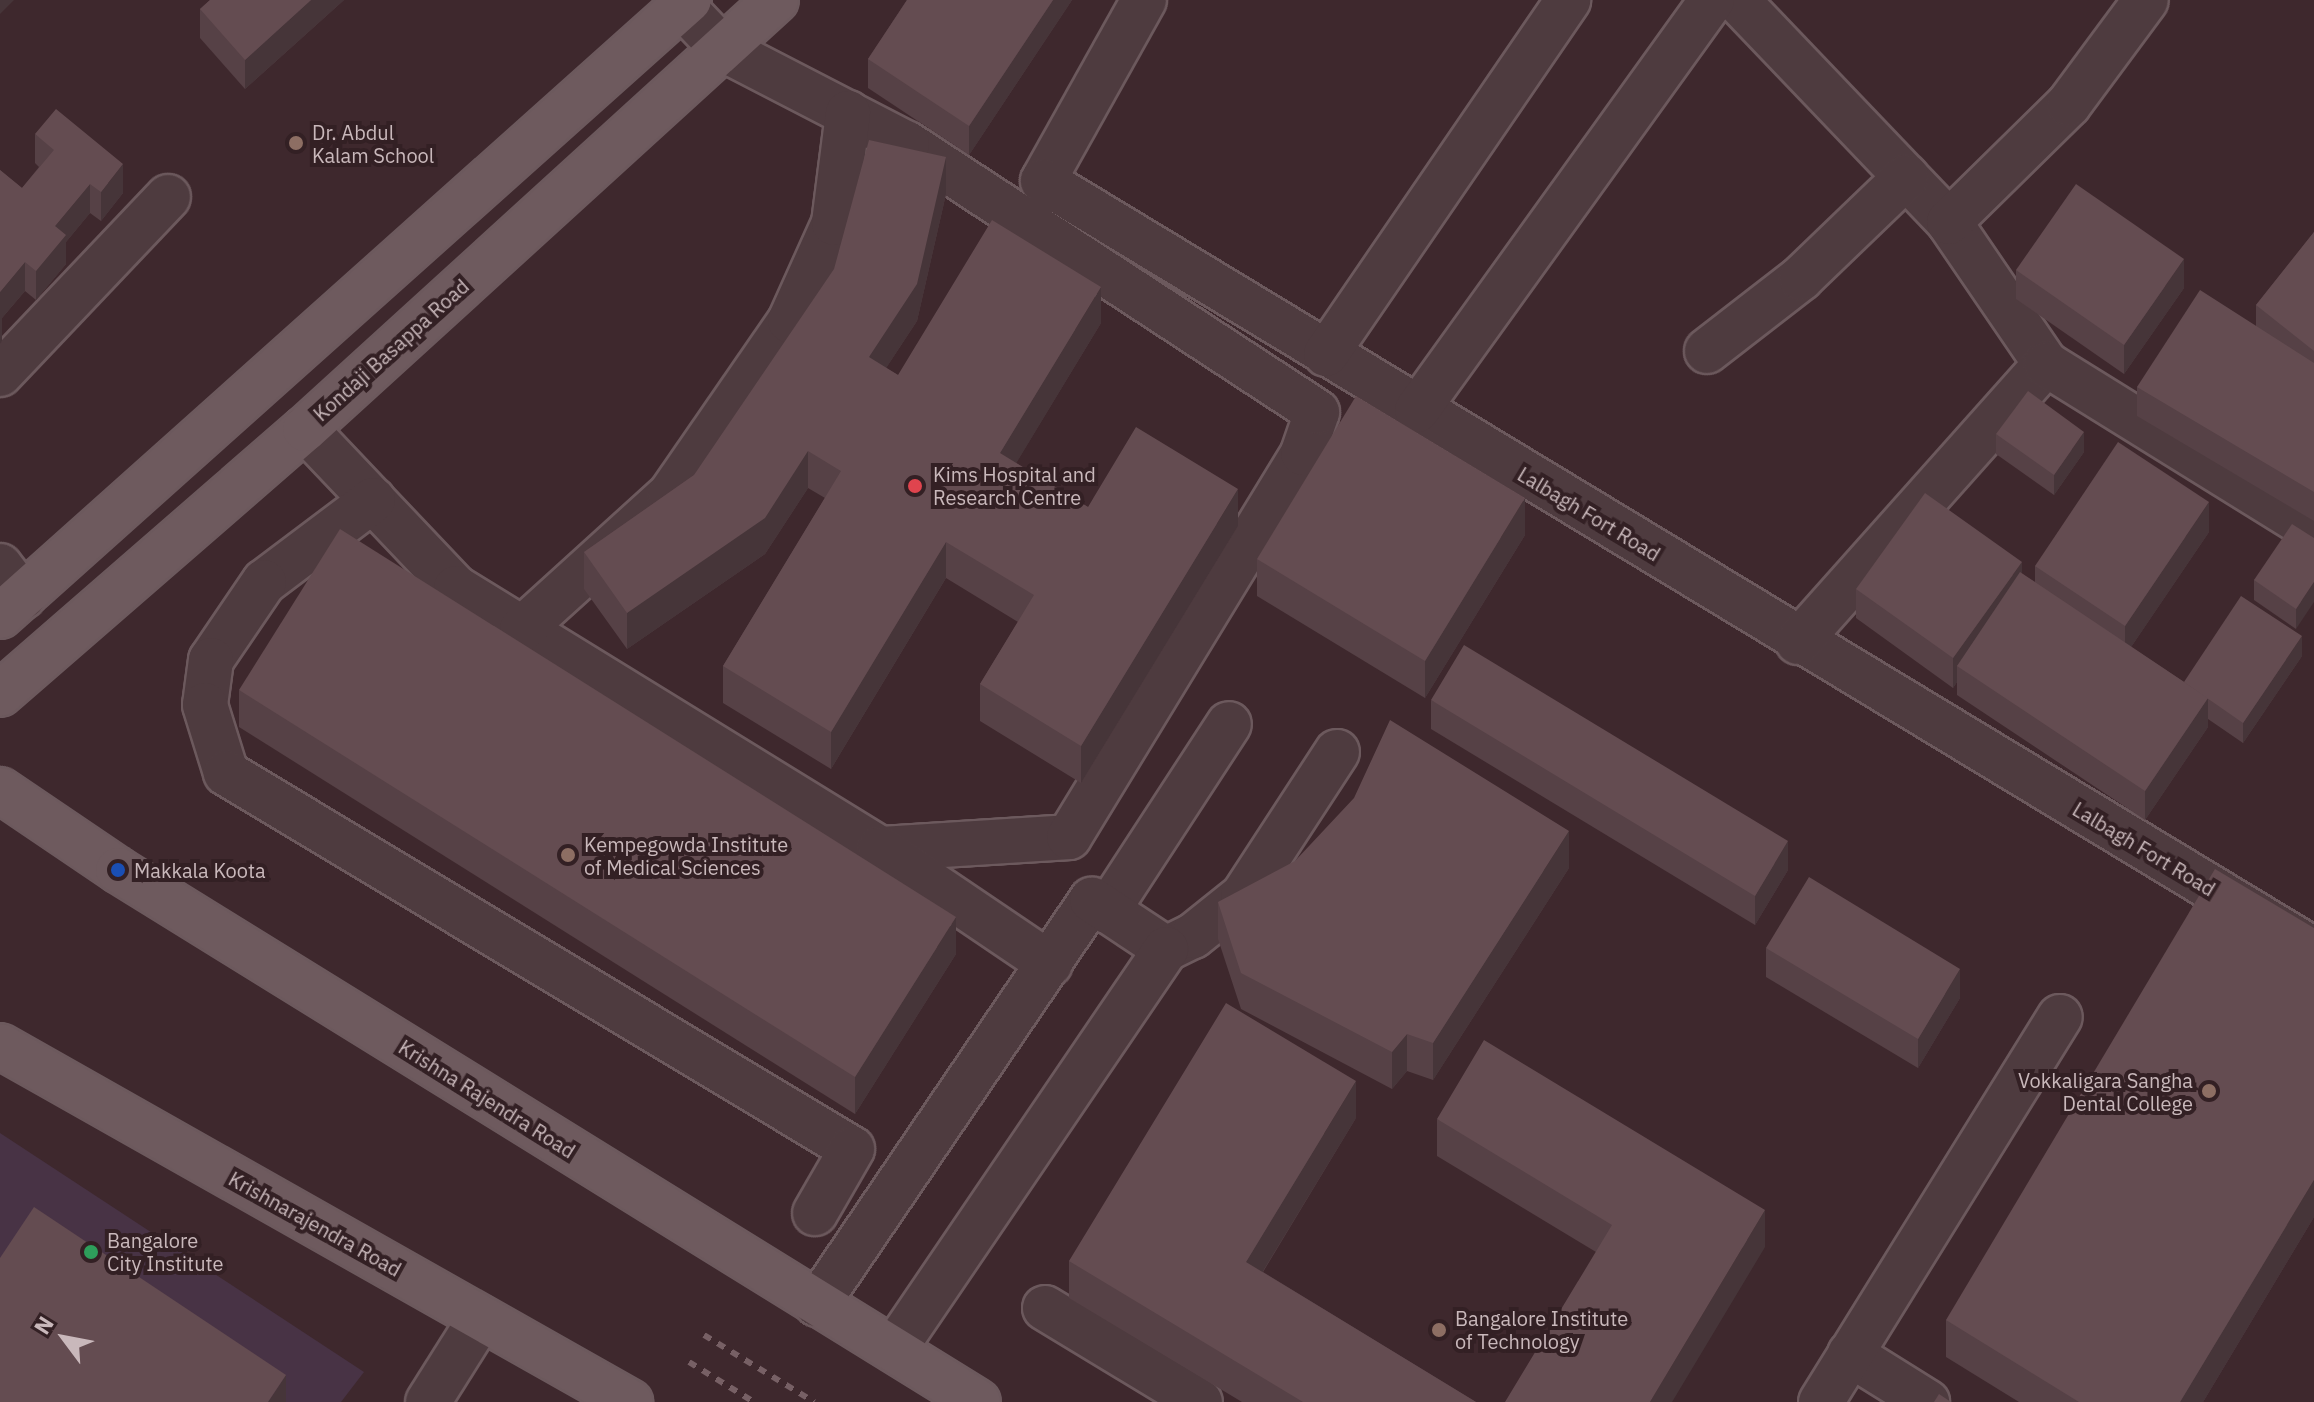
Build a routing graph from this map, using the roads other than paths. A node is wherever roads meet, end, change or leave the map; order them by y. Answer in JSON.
{"nodes":[{"id":1,"x":776,"y":0,"type":"edge"},
{"id":2,"x":1144,"y":0,"type":"edge"},
{"id":3,"x":1568,"y":0,"type":"edge"},
{"id":4,"x":1712,"y":0,"type":"edge"},
{"id":5,"x":1737,"y":0,"type":"edge"},
{"id":6,"x":2146,"y":0,"type":"edge"},
{"id":7,"x":686,"y":3,"type":"edge"},
{"id":8,"x":723,"y":49,"type":"junction"},
{"id":9,"x":848,"y":113,"type":"junction"},
{"id":10,"x":1906,"y":177,"type":"junction"},
{"id":11,"x":168,"y":197,"type":"dead end"},
{"id":12,"x":1949,"y":222,"type":"junction"},
{"id":13,"x":1707,"y":351,"type":"dead end"},
{"id":14,"x":1326,"y":354,"type":"junction"},
{"id":15,"x":2046,"y":364,"type":"junction"},
{"id":16,"x":0,"y":374,"type":"edge"},
{"id":17,"x":1417,"y":410,"type":"junction"},
{"id":18,"x":305,"y":429,"type":"junction"},
{"id":19,"x":373,"y":500,"type":"junction"},
{"id":20,"x":2314,"y":530,"type":"edge"},
{"id":21,"x":8,"y":593,"type":"edge"},
{"id":22,"x":522,"y":629,"type":"junction"},
{"id":23,"x":1798,"y":642,"type":"junction"},
{"id":24,"x":0,"y":694,"type":"edge"},
{"id":25,"x":1229,"y":724,"type":"dead end"},
{"id":26,"x":1337,"y":752,"type":"dead end"},
{"id":27,"x":0,"y":790,"type":"edge"},
{"id":28,"x":880,"y":849,"type":"junction"},
{"id":29,"x":1107,"y":911,"type":"junction"},
{"id":30,"x":1166,"y":949,"type":"junction"},
{"id":31,"x":2314,"y":950,"type":"edge"},
{"id":32,"x":1050,"y":964,"type":"junction"},
{"id":33,"x":2060,"y":1017,"type":"dead end"},
{"id":34,"x":0,"y":1046,"type":"edge"},
{"id":35,"x":815,"y":1213,"type":"dead end"},
{"id":36,"x":817,"y":1304,"type":"junction"},
{"id":37,"x":1045,"y":1308,"type":"dead end"},
{"id":38,"x":481,"y":1318,"type":"junction"},
{"id":39,"x":894,"y":1349,"type":"junction"},
{"id":40,"x":1850,"y":1354,"type":"junction"},
{"id":41,"x":428,"y":1402,"type":"edge"},
{"id":42,"x":630,"y":1402,"type":"edge"},
{"id":43,"x":978,"y":1402,"type":"edge"},
{"id":44,"x":1200,"y":1402,"type":"edge"},
{"id":45,"x":1821,"y":1402,"type":"edge"},
{"id":46,"x":1927,"y":1402,"type":"edge"}],
"edges":[{"from":1,"to":8,"type":"main road","name":"Kondaji Basappa Road"},
{"from":2,"to":14,"type":"street","name":"Lalbagh Fort Road"},
{"from":3,"to":14,"type":"street"},
{"from":4,"to":17,"type":"street"},
{"from":5,"to":10,"type":"street"},
{"from":6,"to":12,"type":"street"},
{"from":7,"to":8,"type":"street"},
{"from":7,"to":21,"type":"main road"},
{"from":8,"to":9,"type":"street"},
{"from":8,"to":18,"type":"main road","name":"Kondaji Basappa Road"},
{"from":9,"to":22,"type":"street"},
{"from":9,"to":28,"type":"street"},
{"from":10,"to":12,"type":"street"},
{"from":10,"to":13,"type":"street"},
{"from":11,"to":16,"type":"street"},
{"from":12,"to":15,"type":"street"},
{"from":14,"to":17,"type":"street","name":"Lalbagh Fort Road"},
{"from":15,"to":20,"type":"street"},
{"from":15,"to":23,"type":"street"},
{"from":17,"to":23,"type":"street","name":"Lalbagh Fort Road"},
{"from":18,"to":19,"type":"street"},
{"from":18,"to":24,"type":"main road","name":"Kondaji Basappa Road"},
{"from":19,"to":22,"type":"street"},
{"from":19,"to":35,"type":"street"},
{"from":22,"to":28,"type":"street"},
{"from":23,"to":31,"type":"street","name":"Lalbagh Fort Road"},
{"from":25,"to":29,"type":"street"},
{"from":26,"to":30,"type":"street"},
{"from":27,"to":36,"type":"main road","name":"Krishna Rajendra Road"},
{"from":28,"to":32,"type":"street"},
{"from":29,"to":30,"type":"street"},
{"from":29,"to":32,"type":"street"},
{"from":30,"to":39,"type":"street"},
{"from":32,"to":36,"type":"street"},
{"from":33,"to":40,"type":"street"},
{"from":34,"to":38,"type":"main road","name":"Krishnarajendra Road"},
{"from":36,"to":39,"type":"main road","name":"Krishna Rajendra Road"},
{"from":37,"to":44,"type":"street"},
{"from":38,"to":41,"type":"street"},
{"from":38,"to":42,"type":"main road","name":"Krishnarajendra Road"},
{"from":39,"to":43,"type":"main road","name":"Krishna Rajendra Road"},
{"from":40,"to":45,"type":"street"},
{"from":40,"to":46,"type":"street"}]}
